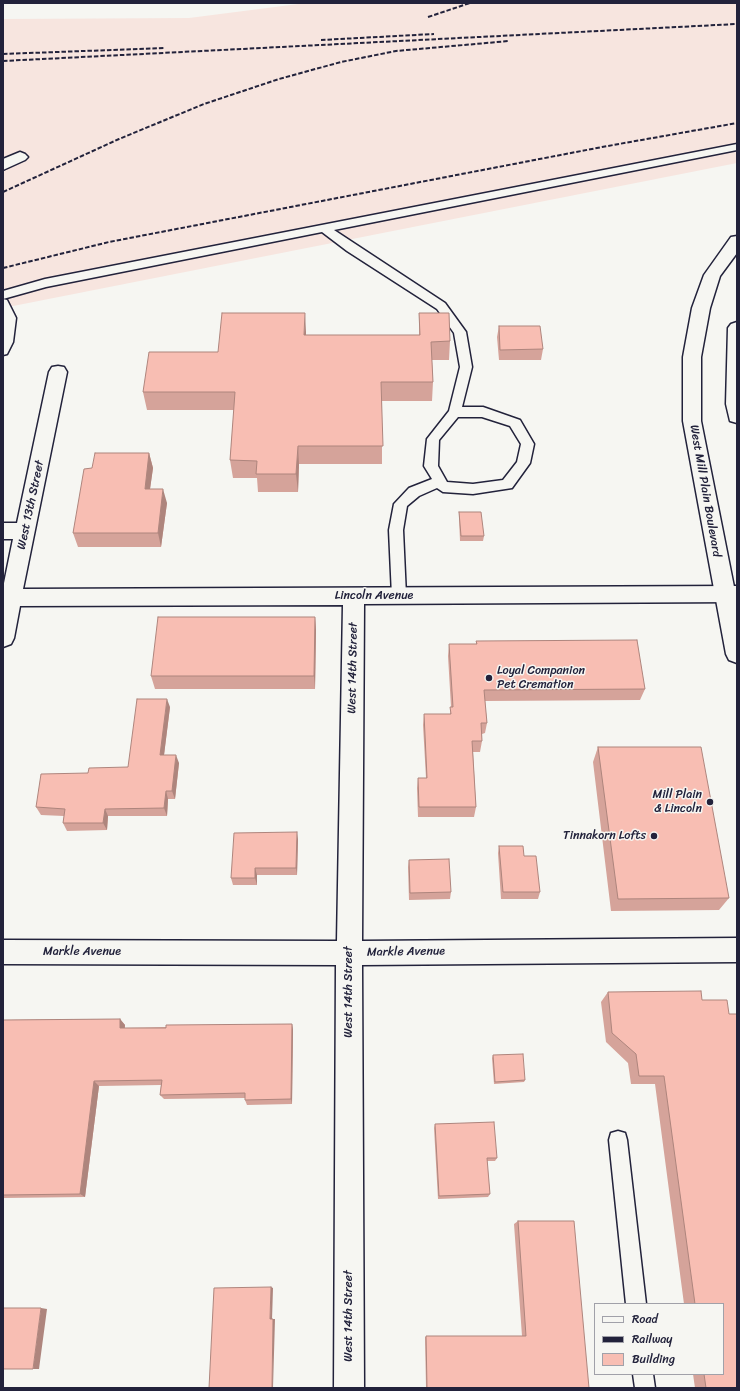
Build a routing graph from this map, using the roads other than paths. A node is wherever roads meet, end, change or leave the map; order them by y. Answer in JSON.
{"nodes":[{"id":1,"x":737,"y":148,"type":"edge"},
{"id":2,"x":20,"y":157,"type":"dead end"},
{"id":3,"x":3,"y":165,"type":"edge"},
{"id":4,"x":324,"y":228,"type":"junction"},
{"id":5,"x":737,"y":241,"type":"edge"},
{"id":6,"x":3,"y":295,"type":"edge"},
{"id":7,"x":3,"y":304,"type":"edge"},
{"id":8,"x":737,"y":328,"type":"edge"},
{"id":9,"x":3,"y":351,"type":"edge"},
{"id":10,"x":58,"y":372,"type":"dead end"},
{"id":11,"x":455,"y":412,"type":"junction"},
{"id":12,"x":737,"y":416,"type":"edge"},
{"id":13,"x":440,"y":481,"type":"junction"},
{"id":14,"x":3,"y":531,"type":"edge"},
{"id":15,"x":25,"y":531,"type":"junction"},
{"id":16,"x":731,"y":594,"type":"edge"},
{"id":17,"x":354,"y":596,"type":"junction"},
{"id":18,"x":399,"y":596,"type":"junction"},
{"id":19,"x":11,"y":598,"type":"junction"},
{"id":20,"x":3,"y":638,"type":"edge"},
{"id":21,"x":737,"y":654,"type":"edge"},
{"id":22,"x":737,"y":950,"type":"edge"},
{"id":23,"x":3,"y":952,"type":"edge"},
{"id":24,"x":349,"y":952,"type":"junction"},
{"id":25,"x":618,"y":1140,"type":"dead end"},
{"id":26,"x":636,"y":1303,"type":"edge"},
{"id":27,"x":643,"y":1375,"type":"edge"},
{"id":28,"x":349,"y":1388,"type":"edge"},
{"id":29,"x":645,"y":1388,"type":"edge"}],
"edges":[{"from":1,"to":4,"type":"lane"},
{"from":2,"to":3,"type":"street"},
{"from":4,"to":6,"type":"lane"},
{"from":4,"to":11,"type":"lane"},
{"from":5,"to":16,"type":"street","name":"West Mill Plain Boulevard"},
{"from":7,"to":9,"type":"lane"},
{"from":8,"to":12,"type":"street"},
{"from":10,"to":15,"type":"street","name":"West 13th Street"},
{"from":11,"to":13,"type":"lane"},
{"from":11,"to":13,"type":"lane"},
{"from":13,"to":18,"type":"lane"},
{"from":14,"to":15,"type":"street"},
{"from":15,"to":19,"type":"street","name":"West 13th Street"},
{"from":16,"to":18,"type":"street","name":"Lincoln Avenue"},
{"from":16,"to":21,"type":"street","name":"West Mill Plain Boulevard"},
{"from":17,"to":18,"type":"street","name":"Lincoln Avenue"},
{"from":17,"to":19,"type":"street","name":"Lincoln Avenue"},
{"from":17,"to":24,"type":"street","name":"West 14th Street"},
{"from":19,"to":20,"type":"street","name":"West 13th Street"},
{"from":22,"to":24,"type":"street","name":"Markle Avenue"},
{"from":23,"to":24,"type":"street","name":"Markle Avenue"},
{"from":24,"to":28,"type":"street","name":"West 14th Street"},
{"from":25,"to":26,"type":"lane"},
{"from":27,"to":29,"type":"lane"}]}
